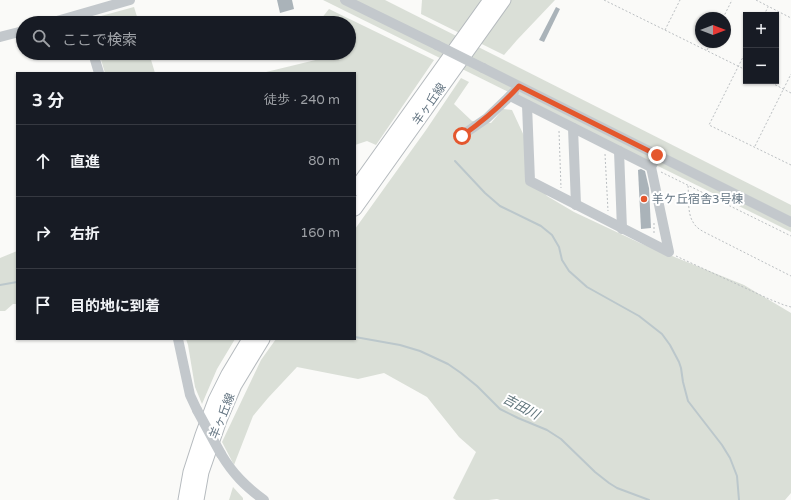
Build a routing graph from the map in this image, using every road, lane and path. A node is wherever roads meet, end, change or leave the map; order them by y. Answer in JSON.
{"nodes":[{"id":1,"x":130,"y":0,"type":"edge"},
{"id":2,"x":345,"y":0,"type":"edge"},
{"id":3,"x":490,"y":0,"type":"edge"},
{"id":4,"x":504,"y":0,"type":"edge"},
{"id":5,"x":604,"y":0,"type":"edge"},
{"id":6,"x":680,"y":0,"type":"edge"},
{"id":7,"x":732,"y":0,"type":"edge"},
{"id":8,"x":756,"y":0,"type":"edge"},
{"id":9,"x":768,"y":6,"type":"junction"},
{"id":10,"x":726,"y":12,"type":"edge"},
{"id":11,"x":765,"y":12,"type":"edge"},
{"id":12,"x":90,"y":16,"type":"edge"},
{"id":13,"x":791,"y":18,"type":"edge"},
{"id":14,"x":665,"y":30,"type":"junction"},
{"id":15,"x":16,"y":33,"type":"edge"},
{"id":16,"x":0,"y":37,"type":"edge"},
{"id":17,"x":708,"y":48,"type":"edge"},
{"id":18,"x":707,"y":51,"type":"junction"},
{"id":19,"x":743,"y":57,"type":"edge"},
{"id":20,"x":95,"y":60,"type":"edge"},
{"id":21,"x":743,"y":69,"type":"edge"},
{"id":22,"x":99,"y":72,"type":"edge"},
{"id":23,"x":791,"y":74,"type":"edge"},
{"id":24,"x":774,"y":84,"type":"edge"},
{"id":25,"x":519,"y":86,"type":"junction"},
{"id":26,"x":791,"y":93,"type":"edge"},
{"id":27,"x":510,"y":96,"type":"junction"},
{"id":28,"x":527,"y":105,"type":"junction"},
{"id":29,"x":558,"y":120,"type":"junction"},
{"id":30,"x":573,"y":128,"type":"junction"},
{"id":31,"x":462,"y":136,"type":"dead end"},
{"id":32,"x":605,"y":144,"type":"junction"},
{"id":33,"x":754,"y":147,"type":"junction"},
{"id":34,"x":619,"y":151,"type":"dead end"},
{"id":35,"x":657,"y":155,"type":"junction"},
{"id":36,"x":651,"y":166,"type":"junction"},
{"id":37,"x":791,"y":166,"type":"edge"},
{"id":38,"x":688,"y":185,"type":"dead end"},
{"id":39,"x":356,"y":188,"type":"edge"},
{"id":40,"x":561,"y":197,"type":"junction"},
{"id":41,"x":576,"y":205,"type":"junction"},
{"id":42,"x":356,"y":208,"type":"edge"},
{"id":43,"x":608,"y":221,"type":"junction"},
{"id":44,"x":791,"y":222,"type":"edge"},
{"id":45,"x":622,"y":228,"type":"junction"},
{"id":46,"x":669,"y":252,"type":"junction"},
{"id":47,"x":791,"y":276,"type":"edge"},
{"id":48,"x":791,"y":307,"type":"edge"},
{"id":49,"x":178,"y":340,"type":"edge"},
{"id":50,"x":248,"y":340,"type":"edge"},
{"id":51,"x":262,"y":340,"type":"edge"},
{"id":52,"x":184,"y":500,"type":"edge"},
{"id":53,"x":196,"y":500,"type":"edge"},
{"id":54,"x":264,"y":500,"type":"edge"}],
"edges":[{"from":1,"to":12,"type":"lane"},
{"from":2,"to":25,"type":"lane","bridge":true},
{"from":3,"to":39,"type":"main road","name":"羊ヶ丘線"},
{"from":4,"to":42,"type":"main road","name":"羊ヶ丘線"},
{"from":5,"to":14,"type":"path"},
{"from":6,"to":14,"type":"path"},
{"from":7,"to":10,"type":"path"},
{"from":8,"to":9,"type":"path"},
{"from":9,"to":11,"type":"path"},
{"from":9,"to":13,"type":"path"},
{"from":14,"to":18,"type":"path"},
{"from":15,"to":16,"type":"lane"},
{"from":17,"to":18,"type":"path"},
{"from":18,"to":21,"type":"path"},
{"from":19,"to":33,"type":"path"},
{"from":20,"to":22,"type":"lane"},
{"from":23,"to":33,"type":"path"},
{"from":24,"to":26,"type":"path"},
{"from":25,"to":27,"type":"lane"},
{"from":25,"to":35,"type":"lane"},
{"from":27,"to":28,"type":"lane"},
{"from":27,"to":31,"type":"lane"},
{"from":28,"to":29,"type":"lane"},
{"from":28,"to":40,"type":"lane"},
{"from":29,"to":30,"type":"lane"},
{"from":29,"to":40,"type":"path"},
{"from":30,"to":32,"type":"lane"},
{"from":30,"to":41,"type":"lane"},
{"from":32,"to":36,"type":"lane"},
{"from":32,"to":43,"type":"path"},
{"from":33,"to":37,"type":"path"},
{"from":34,"to":45,"type":"lane"},
{"from":35,"to":36,"type":"lane"},
{"from":35,"to":44,"type":"lane"},
{"from":36,"to":46,"type":"lane"},
{"from":38,"to":47,"type":"path"},
{"from":40,"to":41,"type":"lane"},
{"from":41,"to":43,"type":"lane"},
{"from":43,"to":45,"type":"lane"},
{"from":45,"to":46,"type":"lane"},
{"from":46,"to":48,"type":"path"},
{"from":49,"to":54,"type":"lane","bridge":true},
{"from":50,"to":52,"type":"main road","name":"羊ヶ丘線"},
{"from":51,"to":53,"type":"main road","name":"羊ヶ丘線"}]}
